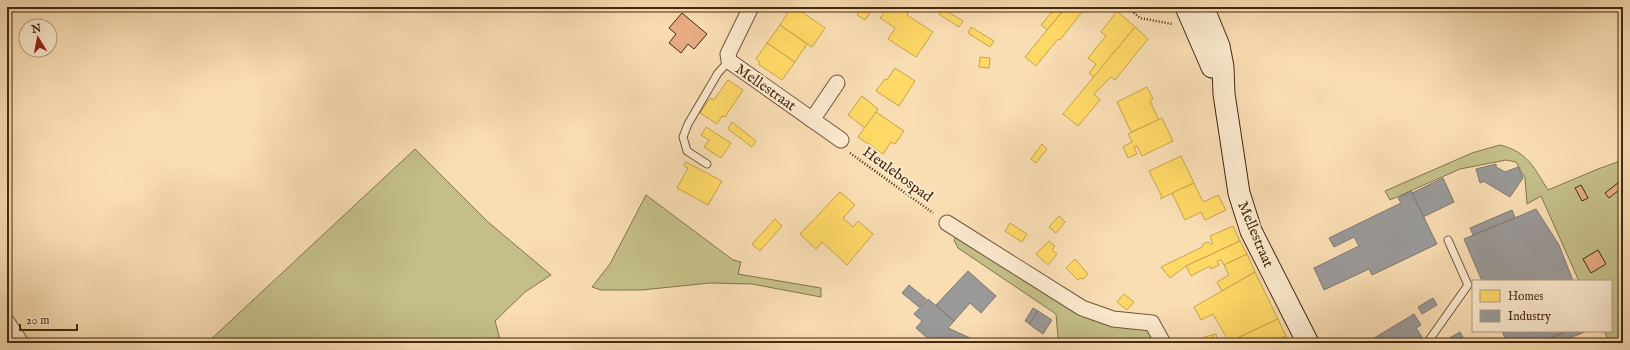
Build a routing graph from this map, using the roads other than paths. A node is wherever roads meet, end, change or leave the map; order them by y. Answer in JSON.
{"nodes":[{"id":1,"x":751,"y":7,"type":"edge"},
{"id":2,"x":1186,"y":7,"type":"edge"},
{"id":3,"x":1203,"y":7,"type":"edge"},
{"id":4,"x":729,"y":61,"type":"junction"},
{"id":5,"x":838,"y":83,"type":"dead end"},
{"id":6,"x":1224,"y":94,"type":"junction"},
{"id":7,"x":812,"y":120,"type":"junction"},
{"id":8,"x":841,"y":140,"type":"road end"},
{"id":9,"x":707,"y":164,"type":"dead end"},
{"id":10,"x":947,"y":223,"type":"road end"},
{"id":11,"x":1448,"y":240,"type":"dead end"},
{"id":12,"x":7,"y":322,"type":"edge"},
{"id":13,"x":21,"y":343,"type":"edge"},
{"id":14,"x":1162,"y":343,"type":"edge"},
{"id":15,"x":1308,"y":343,"type":"edge"},
{"id":16,"x":1427,"y":343,"type":"edge"}],
"edges":[{"from":1,"to":4,"type":"street","name":"Mellestraat"},
{"from":2,"to":6,"type":"street","name":"Mellestraat"},
{"from":3,"to":6,"type":"street","name":"Mellestraat"},
{"from":4,"to":7,"type":"street","name":"Mellestraat"},
{"from":4,"to":9,"type":"lane"},
{"from":5,"to":7,"type":"street","name":"Mellestraat"},
{"from":6,"to":15,"type":"street","name":"Mellestraat"},
{"from":7,"to":8,"type":"street","name":"Mellestraat"},
{"from":10,"to":14,"type":"street"},
{"from":11,"to":16,"type":"lane"},
{"from":12,"to":13,"type":"street"}]}
